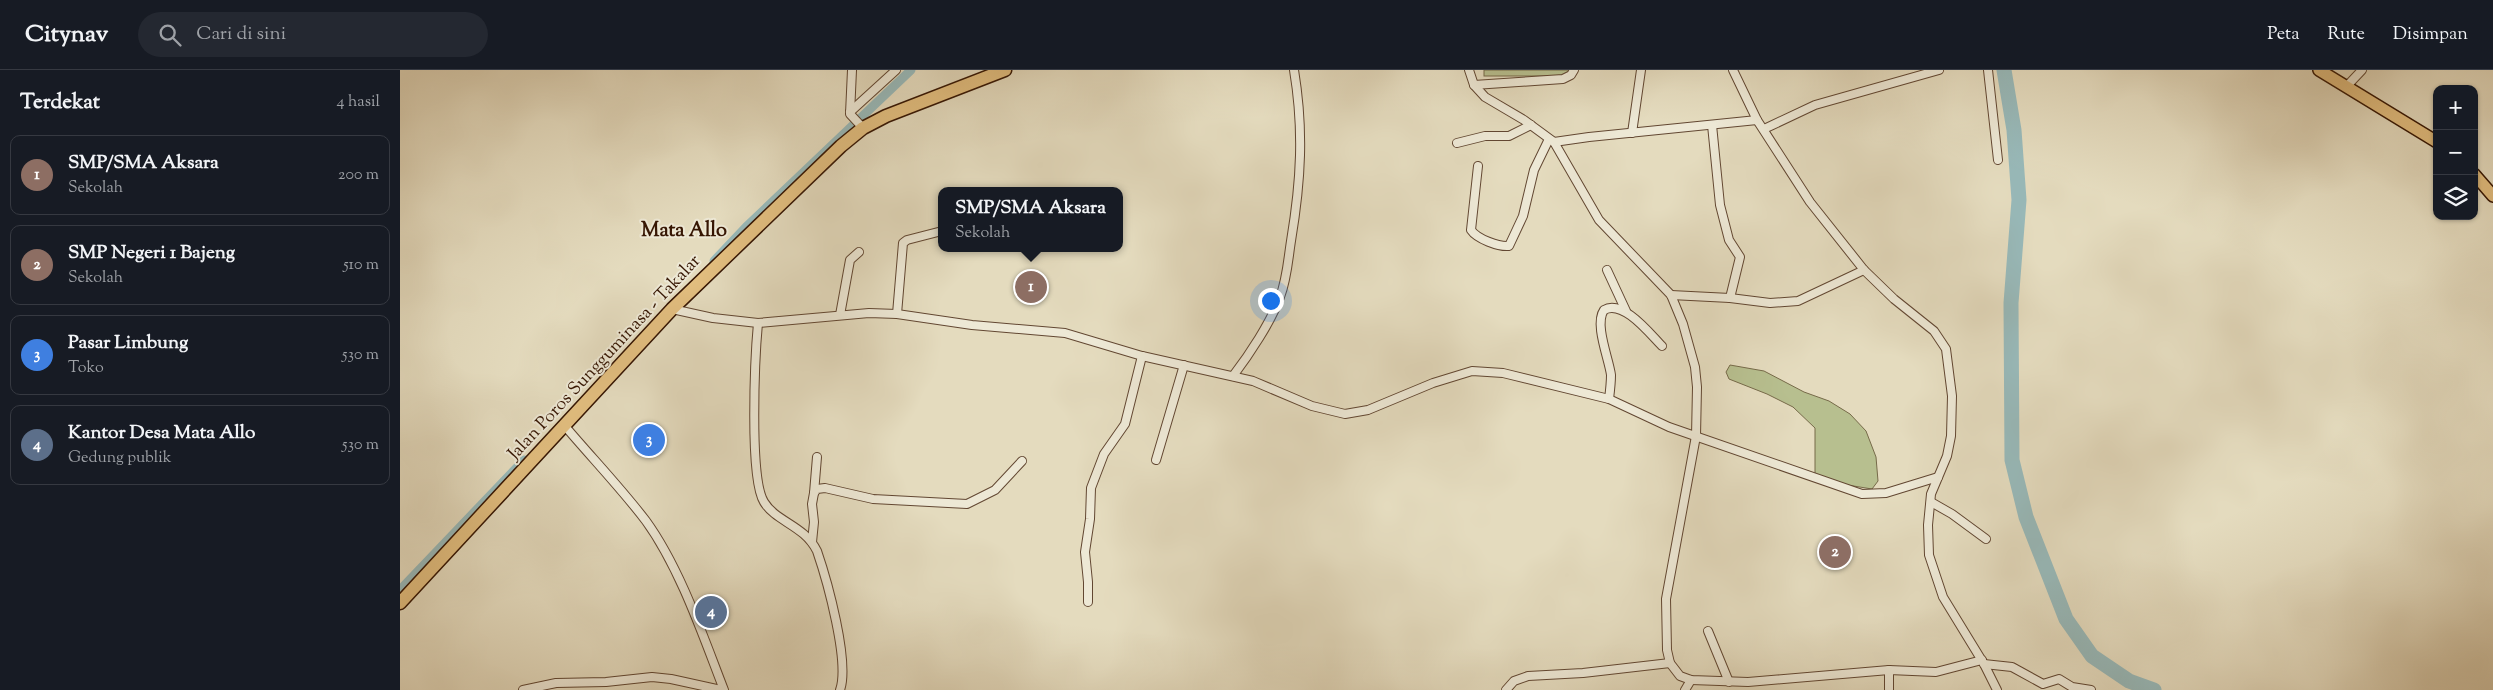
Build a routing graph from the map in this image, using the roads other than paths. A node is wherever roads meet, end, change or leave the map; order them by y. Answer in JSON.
{"nodes":[{"id":1,"x":852,"y":70,"type":"edge"},
{"id":2,"x":896,"y":70,"type":"edge"},
{"id":3,"x":1005,"y":70,"type":"edge"},
{"id":4,"x":1294,"y":70,"type":"edge"},
{"id":5,"x":1469,"y":70,"type":"edge"},
{"id":6,"x":1574,"y":70,"type":"edge"},
{"id":7,"x":1641,"y":70,"type":"edge"},
{"id":8,"x":1733,"y":70,"type":"edge"},
{"id":9,"x":1939,"y":70,"type":"edge"},
{"id":10,"x":1988,"y":70,"type":"edge"},
{"id":11,"x":2319,"y":70,"type":"edge"},
{"id":12,"x":2362,"y":70,"type":"edge"},
{"id":13,"x":1474,"y":85,"type":"junction"},
{"id":14,"x":2346,"y":87,"type":"junction"},
{"id":15,"x":850,"y":113,"type":"junction"},
{"id":16,"x":1757,"y":120,"type":"junction"},
{"id":17,"x":860,"y":125,"type":"junction"},
{"id":18,"x":1530,"y":125,"type":"junction"},
{"id":19,"x":1712,"y":125,"type":"junction"},
{"id":20,"x":1764,"y":129,"type":"junction"},
{"id":21,"x":1632,"y":133,"type":"junction"},
{"id":22,"x":1551,"y":140,"type":"junction"},
{"id":23,"x":2433,"y":140,"type":"edge"},
{"id":24,"x":1457,"y":143,"type":"dead end"},
{"id":25,"x":1998,"y":160,"type":"dead end"},
{"id":26,"x":1478,"y":166,"type":"dead end"},
{"id":27,"x":2475,"y":175,"type":"edge"},
{"id":28,"x":2493,"y":196,"type":"edge"},
{"id":29,"x":938,"y":233,"type":"edge"},
{"id":30,"x":859,"y":252,"type":"dead end"},
{"id":31,"x":1608,"y":270,"type":"dead end"},
{"id":32,"x":1864,"y":270,"type":"junction"},
{"id":33,"x":1671,"y":295,"type":"junction"},
{"id":34,"x":1730,"y":298,"type":"junction"},
{"id":35,"x":672,"y":309,"type":"junction"},
{"id":36,"x":1626,"y":312,"type":"junction"},
{"id":37,"x":897,"y":314,"type":"junction"},
{"id":38,"x":840,"y":315,"type":"junction"},
{"id":39,"x":758,"y":323,"type":"junction"},
{"id":40,"x":1662,"y":346,"type":"dead end"},
{"id":41,"x":1142,"y":356,"type":"junction"},
{"id":42,"x":1184,"y":365,"type":"junction"},
{"id":43,"x":1233,"y":376,"type":"junction"},
{"id":44,"x":1610,"y":399,"type":"junction"},
{"id":45,"x":564,"y":425,"type":"junction"},
{"id":46,"x":1696,"y":436,"type":"junction"},
{"id":47,"x":817,"y":457,"type":"dead end"},
{"id":48,"x":1156,"y":460,"type":"dead end"},
{"id":49,"x":1022,"y":461,"type":"dead end"},
{"id":50,"x":1938,"y":477,"type":"junction"},
{"id":51,"x":814,"y":493,"type":"junction"},
{"id":52,"x":1930,"y":502,"type":"junction"},
{"id":53,"x":1986,"y":539,"type":"dead end"},
{"id":54,"x":812,"y":542,"type":"junction"},
{"id":55,"x":1088,"y":602,"type":"dead end"},
{"id":56,"x":400,"y":603,"type":"edge"},
{"id":57,"x":1708,"y":631,"type":"dead end"},
{"id":58,"x":1983,"y":662,"type":"junction"},
{"id":59,"x":1670,"y":663,"type":"junction"},
{"id":60,"x":1889,"y":670,"type":"junction"},
{"id":61,"x":1691,"y":680,"type":"junction"},
{"id":62,"x":1729,"y":682,"type":"junction"},
{"id":63,"x":579,"y":686,"type":"edge"},
{"id":64,"x":523,"y":690,"type":"edge"},
{"id":65,"x":722,"y":690,"type":"edge"},
{"id":66,"x":840,"y":690,"type":"edge"},
{"id":67,"x":1506,"y":690,"type":"edge"},
{"id":68,"x":1685,"y":690,"type":"edge"},
{"id":69,"x":1889,"y":690,"type":"edge"},
{"id":70,"x":1997,"y":690,"type":"edge"},
{"id":71,"x":2091,"y":690,"type":"edge"}],
"edges":[{"from":1,"to":15,"type":"street"},
{"from":2,"to":15,"type":"street"},
{"from":3,"to":17,"type":"highway","name":"Jalan Poros Sungguminasa - Takalar"},
{"from":4,"to":43,"type":"street"},
{"from":5,"to":13,"type":"street"},
{"from":6,"to":13,"type":"street"},
{"from":7,"to":21,"type":"street"},
{"from":8,"to":16,"type":"street"},
{"from":9,"to":20,"type":"street"},
{"from":10,"to":25,"type":"street"},
{"from":11,"to":14,"type":"main road"},
{"from":12,"to":14,"type":"street"},
{"from":13,"to":18,"type":"street"},
{"from":14,"to":23,"type":"main road"},
{"from":15,"to":17,"type":"street"},
{"from":16,"to":19,"type":"street"},
{"from":16,"to":20,"type":"street"},
{"from":17,"to":35,"type":"highway","name":"Jalan Poros Sungguminasa - Takalar"},
{"from":18,"to":22,"type":"street"},
{"from":18,"to":24,"type":"street"},
{"from":19,"to":21,"type":"street"},
{"from":19,"to":34,"type":"street"},
{"from":20,"to":32,"type":"street"},
{"from":21,"to":22,"type":"street"},
{"from":22,"to":26,"type":"street"},
{"from":22,"to":33,"type":"street"},
{"from":27,"to":28,"type":"main road"},
{"from":29,"to":37,"type":"street"},
{"from":30,"to":38,"type":"street"},
{"from":31,"to":36,"type":"street"},
{"from":32,"to":34,"type":"street"},
{"from":32,"to":50,"type":"street"},
{"from":33,"to":34,"type":"street"},
{"from":33,"to":46,"type":"street"},
{"from":35,"to":39,"type":"street"},
{"from":35,"to":45,"type":"highway","name":"Jalan Poros Sungguminasa - Takalar"},
{"from":36,"to":40,"type":"street"},
{"from":36,"to":44,"type":"street"},
{"from":37,"to":38,"type":"street"},
{"from":37,"to":41,"type":"street"},
{"from":38,"to":39,"type":"street"},
{"from":39,"to":54,"type":"street"},
{"from":41,"to":42,"type":"street"},
{"from":41,"to":55,"type":"street"},
{"from":42,"to":43,"type":"street"},
{"from":42,"to":48,"type":"street"},
{"from":43,"to":44,"type":"street"},
{"from":44,"to":46,"type":"street"},
{"from":45,"to":56,"type":"highway","name":"Jalan Poros Sungguminasa - Takalar"},
{"from":45,"to":65,"type":"street"},
{"from":46,"to":50,"type":"street"},
{"from":46,"to":59,"type":"street"},
{"from":47,"to":51,"type":"street"},
{"from":49,"to":51,"type":"street"},
{"from":50,"to":52,"type":"street"},
{"from":51,"to":54,"type":"street"},
{"from":52,"to":53,"type":"street"},
{"from":52,"to":58,"type":"street"},
{"from":54,"to":66,"type":"street"},
{"from":57,"to":62,"type":"street"},
{"from":58,"to":60,"type":"street"},
{"from":58,"to":70,"type":"street"},
{"from":58,"to":71,"type":"street"},
{"from":59,"to":61,"type":"street"},
{"from":59,"to":67,"type":"street"},
{"from":60,"to":62,"type":"street"},
{"from":60,"to":69,"type":"street"},
{"from":61,"to":62,"type":"street"},
{"from":61,"to":68,"type":"street"},
{"from":63,"to":64,"type":"street"},
{"from":63,"to":65,"type":"street"}]}
